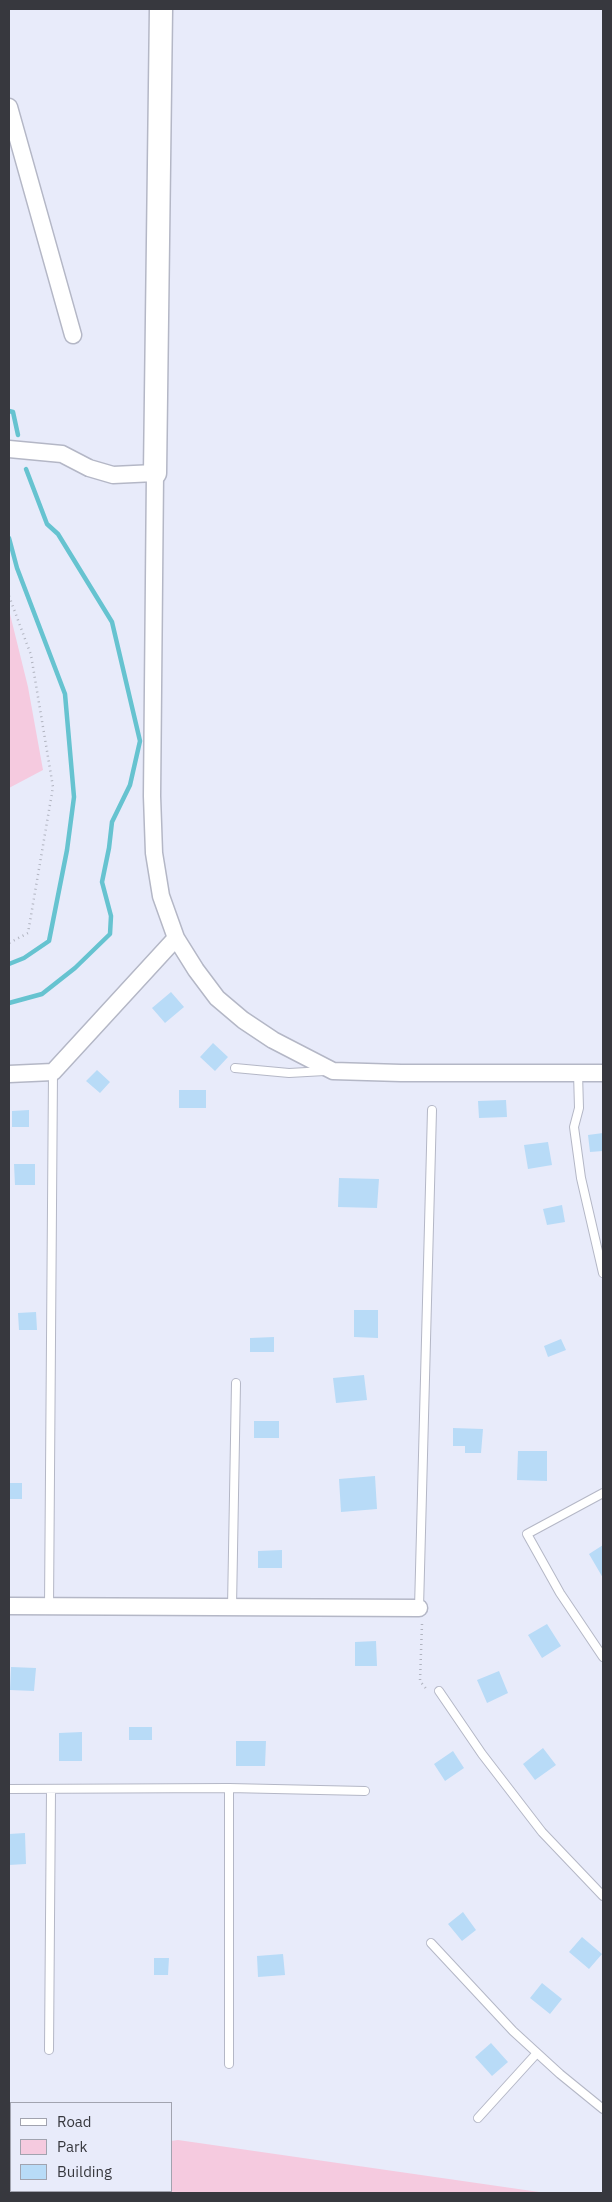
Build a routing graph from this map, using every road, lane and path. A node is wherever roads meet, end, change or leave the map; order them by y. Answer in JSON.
{"nodes":[{"id":1,"x":161,"y":9,"type":"edge"},
{"id":2,"x":9,"y":107,"type":"edge"},
{"id":3,"x":74,"y":335,"type":"dead end"},
{"id":4,"x":9,"y":449,"type":"edge"},
{"id":5,"x":155,"y":473,"type":"junction"},
{"id":6,"x":9,"y":596,"type":"edge"},
{"id":7,"x":176,"y":938,"type":"junction"},
{"id":8,"x":9,"y":943,"type":"edge"},
{"id":9,"x":235,"y":1068,"type":"dead end"},
{"id":10,"x":333,"y":1071,"type":"junction"},
{"id":11,"x":53,"y":1072,"type":"junction"},
{"id":12,"x":603,"y":1072,"type":"edge"},
{"id":13,"x":578,"y":1073,"type":"junction"},
{"id":14,"x":9,"y":1074,"type":"edge"},
{"id":15,"x":432,"y":1110,"type":"dead end"},
{"id":16,"x":603,"y":1273,"type":"edge"},
{"id":17,"x":236,"y":1383,"type":"dead end"},
{"id":18,"x":603,"y":1494,"type":"edge"},
{"id":19,"x":9,"y":1606,"type":"edge"},
{"id":20,"x":49,"y":1606,"type":"junction"},
{"id":21,"x":232,"y":1607,"type":"junction"},
{"id":22,"x":419,"y":1608,"type":"junction"},
{"id":23,"x":603,"y":1657,"type":"edge"},
{"id":24,"x":439,"y":1691,"type":"joint"},
{"id":25,"x":229,"y":1788,"type":"junction"},
{"id":26,"x":9,"y":1790,"type":"edge"},
{"id":27,"x":51,"y":1790,"type":"junction"},
{"id":28,"x":365,"y":1791,"type":"dead end"},
{"id":29,"x":603,"y":1896,"type":"edge"},
{"id":30,"x":431,"y":1943,"type":"dead end"},
{"id":31,"x":49,"y":2050,"type":"dead end"},
{"id":32,"x":537,"y":2053,"type":"junction"},
{"id":33,"x":229,"y":2064,"type":"dead end"},
{"id":34,"x":603,"y":2109,"type":"edge"},
{"id":35,"x":478,"y":2118,"type":"dead end"}],
"edges":[{"from":1,"to":5,"type":"street"},
{"from":2,"to":3,"type":"street"},
{"from":4,"to":5,"type":"street"},
{"from":5,"to":7,"type":"street"},
{"from":6,"to":8,"type":"path"},
{"from":7,"to":10,"type":"street"},
{"from":7,"to":11,"type":"street"},
{"from":9,"to":10,"type":"lane"},
{"from":10,"to":13,"type":"street"},
{"from":11,"to":14,"type":"street"},
{"from":11,"to":20,"type":"lane"},
{"from":12,"to":13,"type":"street"},
{"from":13,"to":16,"type":"lane"},
{"from":15,"to":22,"type":"lane"},
{"from":17,"to":21,"type":"lane"},
{"from":18,"to":23,"type":"lane"},
{"from":19,"to":20,"type":"street"},
{"from":20,"to":21,"type":"street"},
{"from":21,"to":22,"type":"street"},
{"from":22,"to":24,"type":"path"},
{"from":24,"to":29,"type":"lane"},
{"from":25,"to":27,"type":"lane"},
{"from":25,"to":28,"type":"lane"},
{"from":25,"to":33,"type":"lane"},
{"from":26,"to":27,"type":"lane"},
{"from":27,"to":31,"type":"lane"},
{"from":30,"to":32,"type":"lane"},
{"from":32,"to":34,"type":"lane"},
{"from":32,"to":35,"type":"lane"}]}
